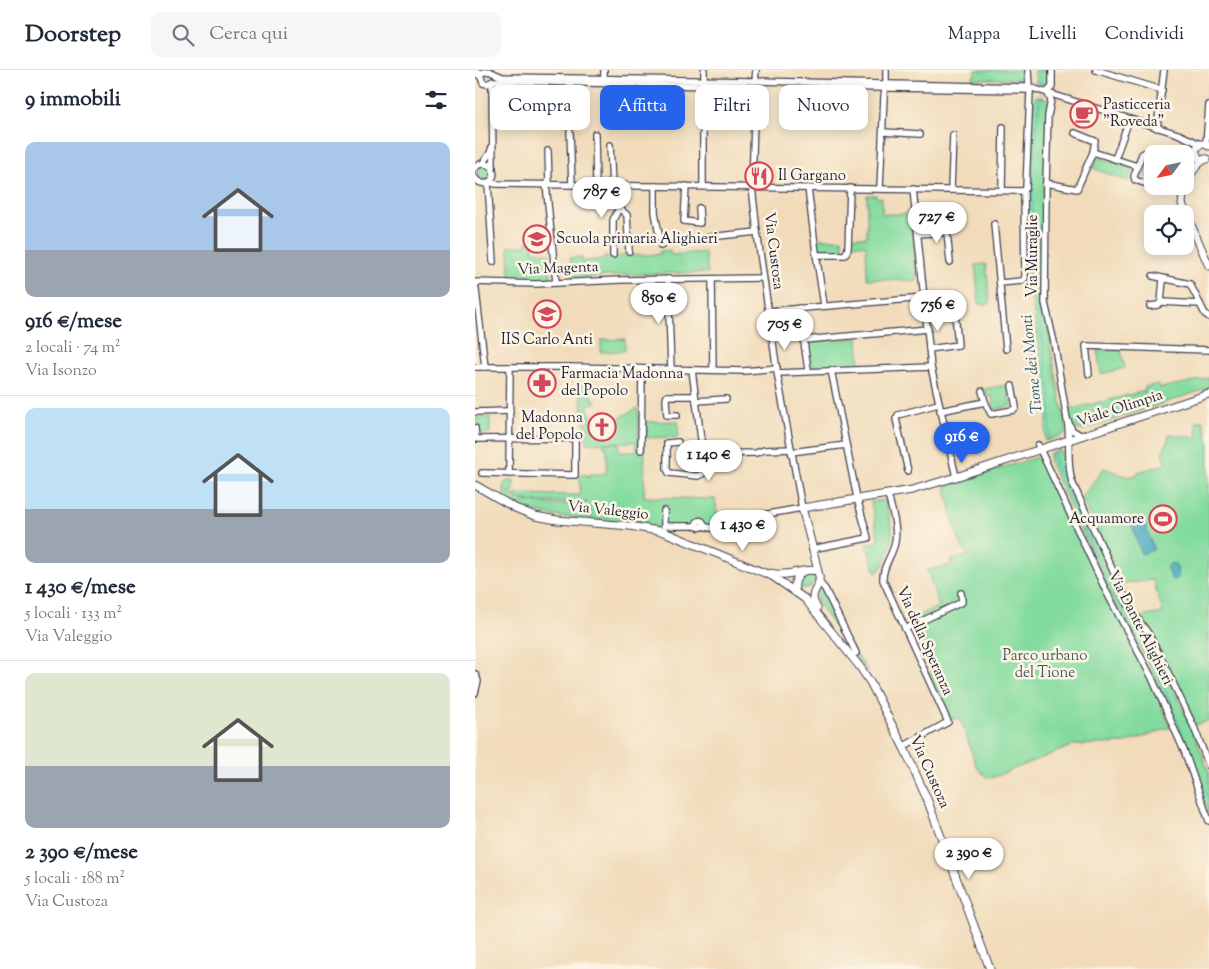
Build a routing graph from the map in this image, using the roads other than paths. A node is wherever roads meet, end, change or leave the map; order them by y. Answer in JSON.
{"nodes":[{"id":1,"x":604,"y":70,"type":"edge"},
{"id":2,"x":704,"y":70,"type":"edge"},
{"id":3,"x":756,"y":70,"type":"edge"},
{"id":4,"x":886,"y":70,"type":"edge"},
{"id":5,"x":1028,"y":70,"type":"edge"},
{"id":6,"x":1052,"y":70,"type":"edge"},
{"id":7,"x":1097,"y":70,"type":"edge"},
{"id":8,"x":1163,"y":70,"type":"edge"},
{"id":9,"x":475,"y":71,"type":"edge"},
{"id":10,"x":490,"y":75,"type":"edge"},
{"id":11,"x":604,"y":79,"type":"junction"},
{"id":12,"x":704,"y":81,"type":"junction"},
{"id":13,"x":755,"y":84,"type":"junction"},
{"id":14,"x":886,"y":86,"type":"junction"},
{"id":15,"x":1029,"y":90,"type":"junction"},
{"id":16,"x":1162,"y":90,"type":"junction"},
{"id":17,"x":1047,"y":92,"type":"junction"},
{"id":18,"x":1209,"y":105,"type":"edge"},
{"id":19,"x":1129,"y":120,"type":"junction"},
{"id":20,"x":1003,"y":127,"type":"dead end"},
{"id":21,"x":1157,"y":128,"type":"junction"},
{"id":22,"x":570,"y":132,"type":"dead end"},
{"id":23,"x":883,"y":132,"type":"junction"},
{"id":24,"x":703,"y":133,"type":"dead end"},
{"id":25,"x":1075,"y":133,"type":"dead end"},
{"id":26,"x":595,"y":134,"type":"dead end"},
{"id":27,"x":920,"y":134,"type":"dead end"},
{"id":28,"x":953,"y":135,"type":"dead end"},
{"id":29,"x":611,"y":145,"type":"dead end"},
{"id":30,"x":1203,"y":148,"type":"edge"},
{"id":31,"x":548,"y":151,"type":"dead end"},
{"id":32,"x":1093,"y":152,"type":"junction"},
{"id":33,"x":1144,"y":152,"type":"edge"},
{"id":34,"x":490,"y":158,"type":"junction"},
{"id":35,"x":1207,"y":158,"type":"edge"},
{"id":36,"x":1115,"y":159,"type":"junction"},
{"id":37,"x":482,"y":164,"type":"junction"},
{"id":38,"x":1137,"y":166,"type":"junction"},
{"id":39,"x":475,"y":168,"type":"edge"},
{"id":40,"x":1195,"y":168,"type":"junction"},
{"id":41,"x":493,"y":172,"type":"junction"},
{"id":42,"x":477,"y":181,"type":"edge"},
{"id":43,"x":489,"y":182,"type":"junction"},
{"id":44,"x":1046,"y":183,"type":"junction"},
{"id":45,"x":1144,"y":183,"type":"edge"},
{"id":46,"x":501,"y":184,"type":"junction"},
{"id":47,"x":547,"y":184,"type":"junction"},
{"id":48,"x":572,"y":184,"type":"junction"},
{"id":49,"x":596,"y":185,"type":"junction"},
{"id":50,"x":615,"y":185,"type":"junction"},
{"id":51,"x":655,"y":186,"type":"junction"},
{"id":52,"x":686,"y":186,"type":"junction"},
{"id":53,"x":703,"y":186,"type":"junction"},
{"id":54,"x":752,"y":187,"type":"junction"},
{"id":55,"x":808,"y":188,"type":"junction"},
{"id":56,"x":850,"y":188,"type":"junction"},
{"id":57,"x":879,"y":188,"type":"junction"},
{"id":58,"x":913,"y":189,"type":"junction"},
{"id":59,"x":951,"y":189,"type":"junction"},
{"id":60,"x":1002,"y":190,"type":"junction"},
{"id":61,"x":1024,"y":191,"type":"junction"},
{"id":62,"x":619,"y":208,"type":"junction"},
{"id":63,"x":699,"y":208,"type":"dead end"},
{"id":64,"x":994,"y":224,"type":"dead end"},
{"id":65,"x":757,"y":232,"type":"junction"},
{"id":66,"x":918,"y":234,"type":"junction"},
{"id":67,"x":709,"y":237,"type":"dead end"},
{"id":68,"x":661,"y":246,"type":"dead end"},
{"id":69,"x":629,"y":251,"type":"dead end"},
{"id":70,"x":816,"y":254,"type":"junction"},
{"id":71,"x":613,"y":255,"type":"dead end"},
{"id":72,"x":493,"y":262,"type":"dead end"},
{"id":73,"x":950,"y":262,"type":"dead end"},
{"id":74,"x":1209,"y":266,"type":"edge"},
{"id":75,"x":1153,"y":276,"type":"dead end"},
{"id":76,"x":763,"y":278,"type":"junction"},
{"id":77,"x":668,"y":279,"type":"junction"},
{"id":78,"x":712,"y":279,"type":"junction"},
{"id":79,"x":1163,"y":279,"type":"junction"},
{"id":80,"x":475,"y":282,"type":"edge"},
{"id":81,"x":556,"y":282,"type":"junction"},
{"id":82,"x":1000,"y":283,"type":"junction"},
{"id":83,"x":924,"y":298,"type":"junction"},
{"id":84,"x":1161,"y":302,"type":"junction"},
{"id":85,"x":954,"y":303,"type":"dead end"},
{"id":86,"x":1200,"y":304,"type":"junction"},
{"id":87,"x":824,"y":306,"type":"junction"},
{"id":88,"x":1150,"y":306,"type":"dead end"},
{"id":89,"x":799,"y":308,"type":"junction"},
{"id":90,"x":768,"y":311,"type":"junction"},
{"id":91,"x":1209,"y":317,"type":"edge"},
{"id":92,"x":927,"y":329,"type":"junction"},
{"id":93,"x":804,"y":340,"type":"junction"},
{"id":94,"x":929,"y":349,"type":"junction"},
{"id":95,"x":1006,"y":349,"type":"dead end"},
{"id":96,"x":1209,"y":350,"type":"edge"},
{"id":97,"x":475,"y":367,"type":"edge"},
{"id":98,"x":485,"y":367,"type":"junction"},
{"id":99,"x":510,"y":367,"type":"junction"},
{"id":100,"x":931,"y":367,"type":"junction"},
{"id":101,"x":642,"y":369,"type":"junction"},
{"id":102,"x":671,"y":370,"type":"junction"},
{"id":103,"x":692,"y":370,"type":"junction"},
{"id":104,"x":713,"y":370,"type":"junction"},
{"id":105,"x":808,"y":370,"type":"junction"},
{"id":106,"x":831,"y":370,"type":"junction"},
{"id":107,"x":777,"y":371,"type":"junction"},
{"id":108,"x":1089,"y":374,"type":"dead end"},
{"id":109,"x":1012,"y":386,"type":"dead end"},
{"id":110,"x":983,"y":391,"type":"dead end"},
{"id":111,"x":1209,"y":394,"type":"edge"},
{"id":112,"x":695,"y":398,"type":"junction"},
{"id":113,"x":726,"y":399,"type":"dead end"},
{"id":114,"x":985,"y":402,"type":"junction"},
{"id":115,"x":938,"y":404,"type":"junction"},
{"id":116,"x":510,"y":411,"type":"junction"},
{"id":117,"x":940,"y":411,"type":"junction"},
{"id":118,"x":475,"y":412,"type":"edge"},
{"id":119,"x":677,"y":415,"type":"dead end"},
{"id":120,"x":1067,"y":419,"type":"junction"},
{"id":121,"x":475,"y":428,"type":"edge"},
{"id":122,"x":1082,"y":436,"type":"junction"},
{"id":123,"x":509,"y":439,"type":"junction"},
{"id":124,"x":1068,"y":440,"type":"junction"},
{"id":125,"x":678,"y":442,"type":"dead end"},
{"id":126,"x":846,"y":444,"type":"junction"},
{"id":127,"x":1039,"y":447,"type":"junction"},
{"id":128,"x":641,"y":450,"type":"dead end"},
{"id":129,"x":791,"y":451,"type":"junction"},
{"id":130,"x":703,"y":454,"type":"junction"},
{"id":131,"x":908,"y":471,"type":"dead end"},
{"id":132,"x":482,"y":473,"type":"dead end"},
{"id":133,"x":509,"y":474,"type":"junction"},
{"id":134,"x":475,"y":478,"type":"edge"},
{"id":135,"x":956,"y":478,"type":"junction"},
{"id":136,"x":475,"y":485,"type":"edge"},
{"id":137,"x":488,"y":491,"type":"junction"},
{"id":138,"x":888,"y":494,"type":"junction"},
{"id":139,"x":857,"y":498,"type":"junction"},
{"id":140,"x":803,"y":508,"type":"junction"},
{"id":141,"x":664,"y":511,"type":"dead end"},
{"id":142,"x":813,"y":551,"type":"junction"},
{"id":143,"x":756,"y":568,"type":"junction"},
{"id":144,"x":804,"y":571,"type":"junction"},
{"id":145,"x":817,"y":571,"type":"junction"},
{"id":146,"x":817,"y":584,"type":"junction"},
{"id":147,"x":795,"y":592,"type":"junction"},
{"id":148,"x":961,"y":593,"type":"dead end"},
{"id":149,"x":829,"y":628,"type":"junction"},
{"id":150,"x":905,"y":629,"type":"junction"},
{"id":151,"x":856,"y":653,"type":"dead end"},
{"id":152,"x":475,"y":674,"type":"edge"},
{"id":153,"x":475,"y":693,"type":"edge"},
{"id":154,"x":906,"y":745,"type":"dead end"},
{"id":155,"x":1209,"y":766,"type":"edge"},
{"id":156,"x":1209,"y":821,"type":"edge"},
{"id":157,"x":990,"y":969,"type":"edge"}],
"edges":[{"from":1,"to":11,"type":"street"},
{"from":2,"to":12,"type":"street"},
{"from":3,"to":13,"type":"street","name":"Via Custoza"},
{"from":4,"to":14,"type":"street"},
{"from":5,"to":15,"type":"street"},
{"from":6,"to":17,"type":"street","name":"Via Muraglie"},
{"from":7,"to":16,"type":"street"},
{"from":8,"to":16,"type":"street"},
{"from":9,"to":10,"type":"street"},
{"from":9,"to":10,"type":"street"},
{"from":10,"to":11,"type":"street"},
{"from":10,"to":13,"type":"street"},
{"from":10,"to":34,"type":"street"},
{"from":11,"to":12,"type":"street"},
{"from":12,"to":13,"type":"street"},
{"from":13,"to":14,"type":"street"},
{"from":13,"to":54,"type":"street","name":"Via Custoza"},
{"from":14,"to":15,"type":"street"},
{"from":14,"to":23,"type":"street"},
{"from":15,"to":17,"type":"street"},
{"from":15,"to":61,"type":"street"},
{"from":16,"to":21,"type":"street"},
{"from":17,"to":19,"type":"street"},
{"from":17,"to":44,"type":"street","name":"Via Muraglie"},
{"from":18,"to":30,"type":"street"},
{"from":19,"to":21,"type":"street"},
{"from":19,"to":36,"type":"street"},
{"from":20,"to":60,"type":"street"},
{"from":21,"to":30,"type":"street"},
{"from":22,"to":48,"type":"street"},
{"from":23,"to":27,"type":"street"},
{"from":23,"to":57,"type":"street"},
{"from":24,"to":53,"type":"street"},
{"from":25,"to":32,"type":"street"},
{"from":26,"to":49,"type":"street"},
{"from":28,"to":59,"type":"street"},
{"from":29,"to":50,"type":"street"},
{"from":30,"to":35,"type":"main road"},
{"from":30,"to":40,"type":"main road"},
{"from":31,"to":47,"type":"street"},
{"from":32,"to":36,"type":"street"},
{"from":32,"to":44,"type":"street"},
{"from":33,"to":38,"type":"street"},
{"from":34,"to":37,"type":"street"},
{"from":34,"to":41,"type":"street"},
{"from":35,"to":40,"type":"main road"},
{"from":36,"to":38,"type":"street"},
{"from":37,"to":39,"type":"street"},
{"from":37,"to":41,"type":"street"},
{"from":38,"to":45,"type":"street"},
{"from":40,"to":74,"type":"main road"},
{"from":41,"to":43,"type":"street"},
{"from":41,"to":46,"type":"street"},
{"from":42,"to":43,"type":"street"},
{"from":43,"to":46,"type":"street"},
{"from":43,"to":72,"type":"street"},
{"from":44,"to":120,"type":"street","name":"Via Muraglie"},
{"from":46,"to":47,"type":"street"},
{"from":47,"to":48,"type":"street"},
{"from":47,"to":81,"type":"street"},
{"from":48,"to":49,"type":"street"},
{"from":49,"to":50,"type":"street"},
{"from":50,"to":51,"type":"street"},
{"from":50,"to":62,"type":"street"},
{"from":51,"to":52,"type":"street"},
{"from":51,"to":68,"type":"street"},
{"from":52,"to":53,"type":"street"},
{"from":52,"to":63,"type":"street"},
{"from":53,"to":54,"type":"street"},
{"from":54,"to":55,"type":"street"},
{"from":54,"to":65,"type":"street","name":"Via Custoza"},
{"from":55,"to":56,"type":"street"},
{"from":55,"to":70,"type":"street"},
{"from":56,"to":57,"type":"street"},
{"from":56,"to":70,"type":"street"},
{"from":57,"to":58,"type":"street"},
{"from":58,"to":59,"type":"street"},
{"from":58,"to":66,"type":"street"},
{"from":59,"to":60,"type":"street"},
{"from":60,"to":61,"type":"street"},
{"from":61,"to":82,"type":"street"},
{"from":62,"to":69,"type":"street"},
{"from":62,"to":71,"type":"street"},
{"from":64,"to":82,"type":"street"},
{"from":65,"to":67,"type":"street"},
{"from":65,"to":76,"type":"street","name":"Via Custoza"},
{"from":66,"to":73,"type":"street"},
{"from":66,"to":83,"type":"street"},
{"from":70,"to":87,"type":"street"},
{"from":75,"to":79,"type":"street"},
{"from":76,"to":78,"type":"street","name":"Via Magenta"},
{"from":76,"to":90,"type":"street","name":"Via Custoza"},
{"from":77,"to":78,"type":"street","name":"Via Magenta"},
{"from":77,"to":81,"type":"street","name":"Via Magenta"},
{"from":77,"to":102,"type":"street"},
{"from":78,"to":104,"type":"street"},
{"from":79,"to":84,"type":"street"},
{"from":79,"to":86,"type":"street"},
{"from":80,"to":81,"type":"street","name":"Via Magenta"},
{"from":80,"to":98,"type":"street"},
{"from":82,"to":95,"type":"street"},
{"from":83,"to":87,"type":"street"},
{"from":83,"to":92,"type":"street"},
{"from":84,"to":86,"type":"street"},
{"from":84,"to":88,"type":"street"},
{"from":85,"to":94,"type":"street"},
{"from":86,"to":91,"type":"street"},
{"from":87,"to":89,"type":"street"},
{"from":89,"to":90,"type":"street"},
{"from":89,"to":93,"type":"street"},
{"from":90,"to":107,"type":"street","name":"Via Custoza"},
{"from":92,"to":93,"type":"street"},
{"from":92,"to":94,"type":"street"},
{"from":93,"to":105,"type":"street"},
{"from":94,"to":100,"type":"street"},
{"from":96,"to":108,"type":"street"},
{"from":97,"to":98,"type":"street"},
{"from":98,"to":99,"type":"street"},
{"from":99,"to":101,"type":"street"},
{"from":99,"to":116,"type":"street"},
{"from":100,"to":106,"type":"street"},
{"from":100,"to":115,"type":"street"},
{"from":101,"to":102,"type":"street"},
{"from":101,"to":128,"type":"street"},
{"from":102,"to":103,"type":"street"},
{"from":103,"to":104,"type":"street"},
{"from":103,"to":112,"type":"street"},
{"from":104,"to":107,"type":"street"},
{"from":105,"to":106,"type":"street"},
{"from":105,"to":107,"type":"street"},
{"from":106,"to":126,"type":"street"},
{"from":107,"to":129,"type":"street","name":"Via Custoza"},
{"from":109,"to":114,"type":"street"},
{"from":110,"to":114,"type":"street"},
{"from":111,"to":122,"type":"main road","name":"Viale Olimpia"},
{"from":112,"to":113,"type":"street"},
{"from":112,"to":119,"type":"street"},
{"from":112,"to":130,"type":"street"},
{"from":114,"to":117,"type":"street"},
{"from":115,"to":117,"type":"street"},
{"from":115,"to":131,"type":"street"},
{"from":116,"to":118,"type":"street"},
{"from":116,"to":123,"type":"street"},
{"from":117,"to":135,"type":"street"},
{"from":120,"to":122,"type":"street"},
{"from":120,"to":124,"type":"street","name":"Via Muraglie"},
{"from":121,"to":123,"type":"street"},
{"from":122,"to":124,"type":"main road","name":"Viale Olimpia"},
{"from":123,"to":133,"type":"street"},
{"from":123,"to":133,"type":"street"},
{"from":124,"to":127,"type":"main road","name":"Viale Olimpia"},
{"from":124,"to":155,"type":"street","name":"Via Muraglie"},
{"from":125,"to":130,"type":"street"},
{"from":126,"to":129,"type":"street"},
{"from":126,"to":139,"type":"street"},
{"from":127,"to":135,"type":"main road","name":"Viale Olimpia"},
{"from":127,"to":156,"type":"street","name":"Via Dante Alighieri"},
{"from":129,"to":130,"type":"street"},
{"from":129,"to":140,"type":"street","name":"Via Custoza"},
{"from":132,"to":133,"type":"street"},
{"from":134,"to":137,"type":"main road","name":"Via Valeggio"},
{"from":135,"to":138,"type":"main road","name":"Viale Olimpia"},
{"from":136,"to":137,"type":"main road","name":"Via Valeggio"},
{"from":137,"to":143,"type":"main road","name":"Via Valeggio"},
{"from":138,"to":139,"type":"main road","name":"Viale Olimpia"},
{"from":138,"to":150,"type":"street","name":"Via della Speranza"},
{"from":139,"to":140,"type":"main road","name":"Viale Olimpia"},
{"from":139,"to":142,"type":"street"},
{"from":140,"to":141,"type":"street"},
{"from":140,"to":142,"type":"main road","name":"Via Custoza"},
{"from":142,"to":144,"type":"main road"},
{"from":142,"to":145,"type":"main road","name":"Via Custoza"},
{"from":143,"to":144,"type":"main road"},
{"from":143,"to":147,"type":"main road","name":"Via Custoza"},
{"from":144,"to":145,"type":"main road"},
{"from":144,"to":147,"type":"main road"},
{"from":145,"to":146,"type":"main road","name":"Via Custoza"},
{"from":146,"to":147,"type":"main road"},
{"from":146,"to":149,"type":"main road","name":"Via Custoza"},
{"from":146,"to":151,"type":"street","name":"Via Custoza"},
{"from":147,"to":149,"type":"main road","name":"Via Custoza"},
{"from":148,"to":150,"type":"street"},
{"from":149,"to":157,"type":"main road","name":"Via Custoza"},
{"from":150,"to":154,"type":"street","name":"Via della Speranza"},
{"from":152,"to":153,"type":"street"}]}
